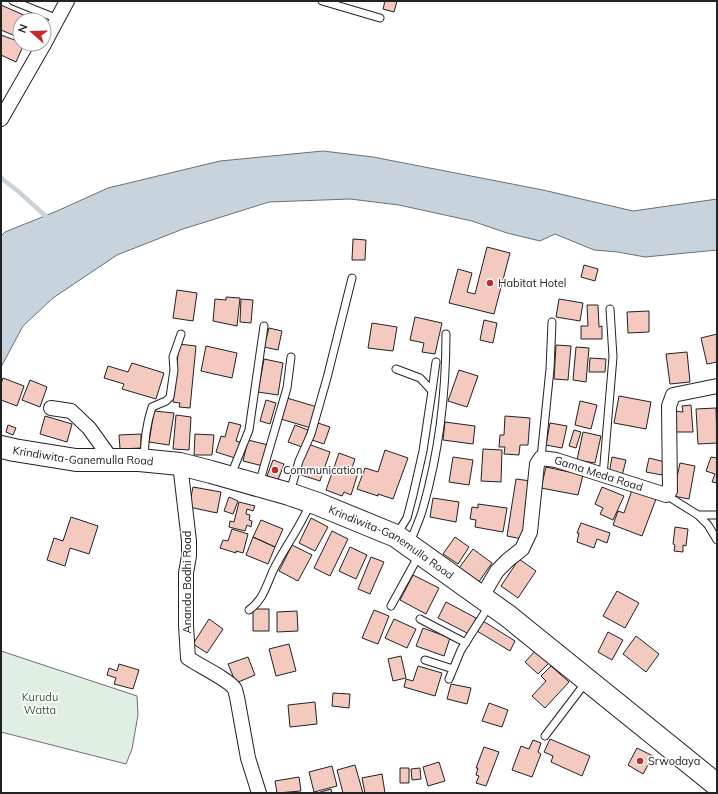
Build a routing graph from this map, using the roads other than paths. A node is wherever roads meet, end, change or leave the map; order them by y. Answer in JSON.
{"nodes":[{"id":1,"x":13,"y":1,"type":"edge"},
{"id":2,"x":67,"y":1,"type":"edge"},
{"id":3,"x":322,"y":1,"type":"edge"},
{"id":4,"x":380,"y":18,"type":"dead end"},
{"id":5,"x":58,"y":19,"type":"junction"},
{"id":6,"x":52,"y":30,"type":"edge"},
{"id":7,"x":39,"y":52,"type":"edge"},
{"id":8,"x":2,"y":115,"type":"edge"},
{"id":9,"x":352,"y":278,"type":"dead end"},
{"id":10,"x":610,"y":310,"type":"dead end"},
{"id":11,"x":552,"y":322,"type":"dead end"},
{"id":12,"x":264,"y":326,"type":"dead end"},
{"id":13,"x":181,"y":334,"type":"dead end"},
{"id":14,"x":446,"y":334,"type":"dead end"},
{"id":15,"x":291,"y":357,"type":"dead end"},
{"id":16,"x":436,"y":362,"type":"dead end"},
{"id":17,"x":396,"y":369,"type":"dead end"},
{"id":18,"x":717,"y":386,"type":"edge"},
{"id":19,"x":432,"y":391,"type":"junction"},
{"id":20,"x":51,"y":408,"type":"dead end"},
{"id":21,"x":1,"y":447,"type":"edge"},
{"id":22,"x":541,"y":458,"type":"junction"},
{"id":23,"x":112,"y":460,"type":"junction"},
{"id":24,"x":144,"y":460,"type":"junction"},
{"id":25,"x":180,"y":464,"type":"junction"},
{"id":26,"x":603,"y":476,"type":"junction"},
{"id":27,"x":231,"y":477,"type":"junction"},
{"id":28,"x":258,"y":486,"type":"junction"},
{"id":29,"x":289,"y":494,"type":"junction"},
{"id":30,"x":666,"y":495,"type":"junction"},
{"id":31,"x":311,"y":502,"type":"junction"},
{"id":32,"x":698,"y":515,"type":"junction"},
{"id":33,"x":717,"y":515,"type":"edge"},
{"id":34,"x":717,"y":540,"type":"edge"},
{"id":35,"x":409,"y":545,"type":"junction"},
{"id":36,"x":486,"y":601,"type":"junction"},
{"id":37,"x":391,"y":606,"type":"dead end"},
{"id":38,"x":249,"y":610,"type":"dead end"},
{"id":39,"x":420,"y":619,"type":"dead end"},
{"id":40,"x":466,"y":643,"type":"junction"},
{"id":41,"x":425,"y":660,"type":"dead end"},
{"id":42,"x":453,"y":669,"type":"junction"},
{"id":43,"x":448,"y":679,"type":"dead end"},
{"id":44,"x":588,"y":681,"type":"junction"},
{"id":45,"x":545,"y":736,"type":"dead end"},
{"id":46,"x":717,"y":785,"type":"edge"},
{"id":47,"x":259,"y":793,"type":"edge"}],
"edges":[{"from":1,"to":5,"type":"lane"},
{"from":2,"to":5,"type":"street"},
{"from":3,"to":4,"type":"lane"},
{"from":5,"to":6,"type":"street"},
{"from":7,"to":8,"type":"street"},
{"from":9,"to":29,"type":"lane"},
{"from":10,"to":26,"type":"lane"},
{"from":11,"to":22,"type":"lane"},
{"from":12,"to":27,"type":"lane"},
{"from":13,"to":24,"type":"lane"},
{"from":14,"to":35,"type":"lane"},
{"from":15,"to":28,"type":"lane"},
{"from":16,"to":19,"type":"lane"},
{"from":17,"to":19,"type":"lane"},
{"from":18,"to":30,"type":"street"},
{"from":19,"to":35,"type":"lane"},
{"from":20,"to":23,"type":"street"},
{"from":21,"to":23,"type":"main road","name":"Krindiwita-Ganemulla Road"},
{"from":22,"to":26,"type":"street","name":"Gama Meda Road"},
{"from":22,"to":36,"type":"street","name":"Gama Meda Road"},
{"from":23,"to":24,"type":"main road","name":"Krindiwita-Ganemulla Road"},
{"from":24,"to":25,"type":"main road","name":"Krindiwita-Ganemulla Road"},
{"from":25,"to":27,"type":"main road","name":"Krindiwita-Ganemulla Road"},
{"from":25,"to":47,"type":"street","name":"Ananda Bodhi Road"},
{"from":26,"to":30,"type":"street","name":"Gama Meda Road"},
{"from":27,"to":28,"type":"main road","name":"Krindiwita-Ganemulla Road"},
{"from":28,"to":29,"type":"main road","name":"Krindiwita-Ganemulla Road"},
{"from":29,"to":31,"type":"main road","name":"Krindiwita-Ganemulla Road"},
{"from":30,"to":32,"type":"lane"},
{"from":31,"to":35,"type":"main road","name":"Krindiwita-Ganemulla Road"},
{"from":31,"to":38,"type":"lane"},
{"from":32,"to":33,"type":"lane"},
{"from":32,"to":34,"type":"lane"},
{"from":35,"to":36,"type":"main road","name":"Krindiwita-Ganemulla Road"},
{"from":35,"to":37,"type":"lane"},
{"from":36,"to":40,"type":"lane"},
{"from":36,"to":44,"type":"main road","name":"Krindiwita-Ganemulla Road"},
{"from":39,"to":40,"type":"lane"},
{"from":40,"to":42,"type":"lane"},
{"from":41,"to":42,"type":"lane"},
{"from":42,"to":43,"type":"lane"},
{"from":44,"to":45,"type":"lane"},
{"from":44,"to":46,"type":"main road","name":"Krindiwita-Ganemulla Road"}]}
